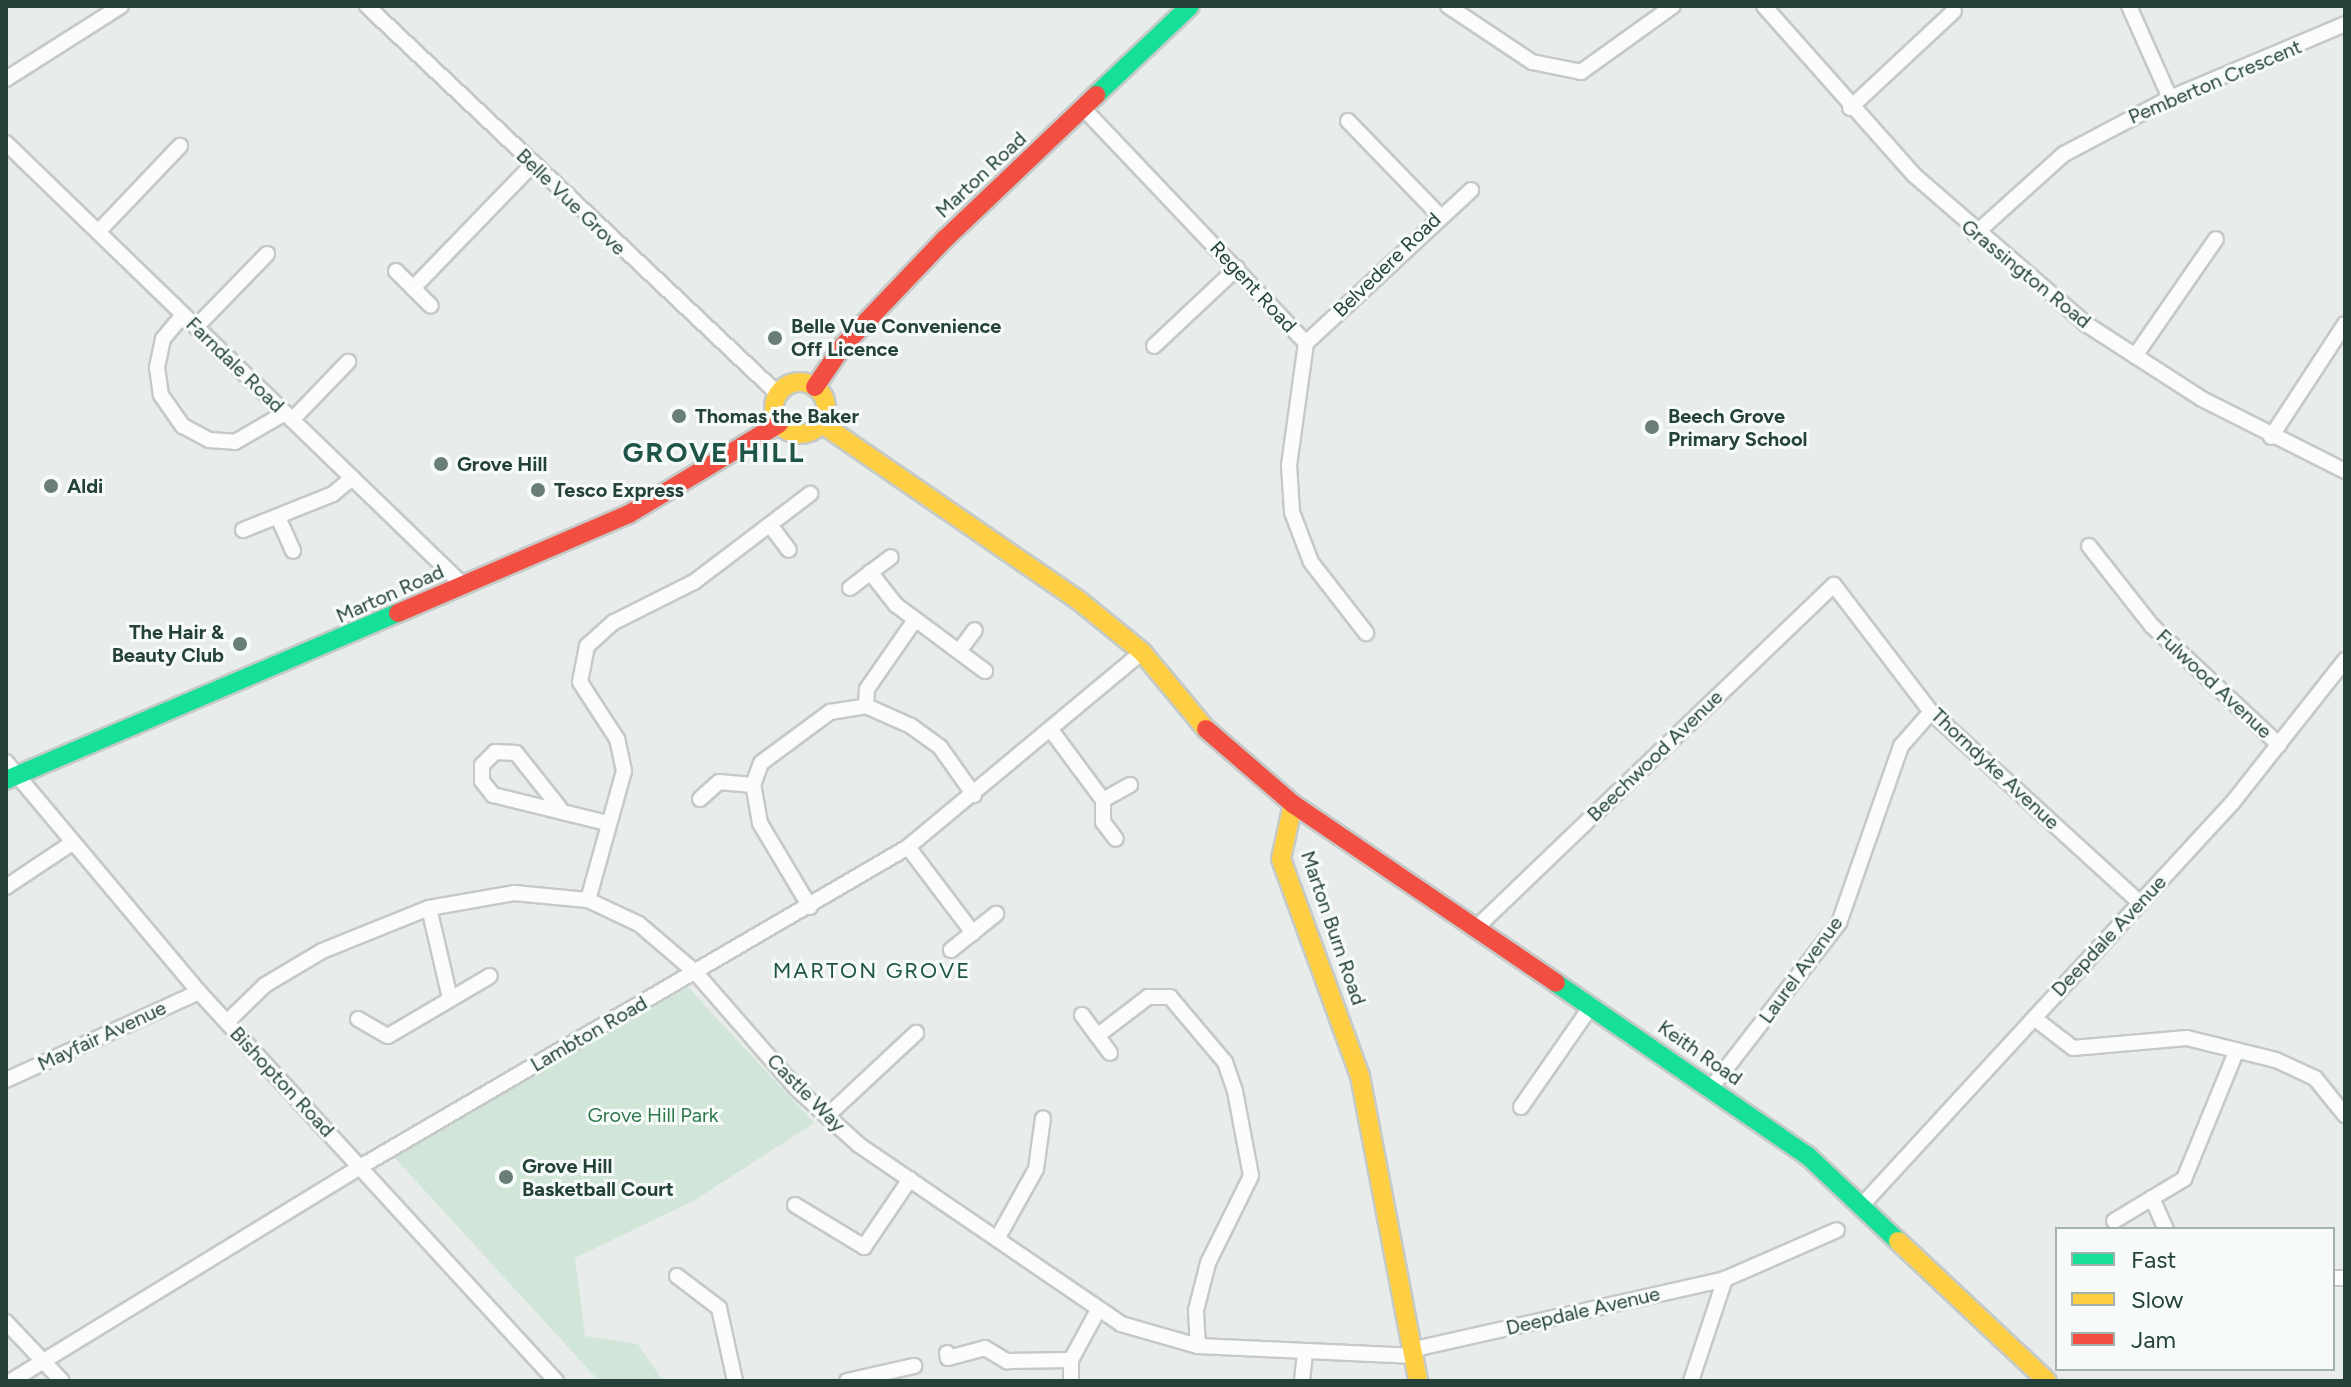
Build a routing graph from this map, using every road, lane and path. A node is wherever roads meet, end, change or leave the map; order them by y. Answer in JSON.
{"nodes":[{"id":1,"x":367,"y":6,"type":"edge"},
{"id":2,"x":1190,"y":6,"type":"edge"},
{"id":3,"x":1448,"y":6,"type":"edge"},
{"id":4,"x":1673,"y":6,"type":"edge"},
{"id":5,"x":1764,"y":6,"type":"edge"},
{"id":6,"x":2129,"y":6,"type":"edge"},
{"id":7,"x":117,"y":7,"type":"edge"},
{"id":8,"x":1954,"y":11,"type":"dead end"},
{"id":9,"x":2345,"y":24,"type":"edge"},
{"id":10,"x":6,"y":79,"type":"edge"},
{"id":11,"x":2170,"y":98,"type":"junction"},
{"id":12,"x":1083,"y":108,"type":"junction"},
{"id":13,"x":1850,"y":108,"type":"junction"},
{"id":14,"x":1348,"y":121,"type":"dead end"},
{"id":15,"x":6,"y":143,"type":"edge"},
{"id":16,"x":180,"y":146,"type":"dead end"},
{"id":17,"x":532,"y":165,"type":"junction"},
{"id":18,"x":1471,"y":190,"type":"dead end"},
{"id":19,"x":1439,"y":215,"type":"junction"},
{"id":20,"x":98,"y":232,"type":"junction"},
{"id":21,"x":1975,"y":234,"type":"junction"},
{"id":22,"x":2216,"y":239,"type":"dead end"},
{"id":23,"x":267,"y":254,"type":"dead end"},
{"id":24,"x":1237,"y":268,"type":"junction"},
{"id":25,"x":396,"y":271,"type":"dead end"},
{"id":26,"x":413,"y":288,"type":"junction"},
{"id":27,"x":431,"y":306,"type":"dead end"},
{"id":28,"x":183,"y":315,"type":"junction"},
{"id":29,"x":2345,"y":324,"type":"edge"},
{"id":30,"x":196,"y":327,"type":"junction"},
{"id":31,"x":1306,"y":343,"type":"junction"},
{"id":32,"x":1154,"y":346,"type":"dead end"},
{"id":33,"x":2135,"y":356,"type":"junction"},
{"id":34,"x":348,"y":362,"type":"dead end"},
{"id":35,"x":815,"y":387,"type":"junction"},
{"id":36,"x":778,"y":394,"type":"junction"},
{"id":37,"x":288,"y":416,"type":"junction"},
{"id":38,"x":779,"y":424,"type":"junction"},
{"id":39,"x":822,"y":424,"type":"junction"},
{"id":40,"x":2271,"y":437,"type":"junction"},
{"id":41,"x":2345,"y":471,"type":"edge"},
{"id":42,"x":352,"y":478,"type":"junction"},
{"id":43,"x":810,"y":494,"type":"dead end"},
{"id":44,"x":278,"y":517,"type":"junction"},
{"id":45,"x":770,"y":525,"type":"junction"},
{"id":46,"x":243,"y":530,"type":"dead end"},
{"id":47,"x":2089,"y":546,"type":"dead end"},
{"id":48,"x":789,"y":550,"type":"dead end"},
{"id":49,"x":293,"y":551,"type":"dead end"},
{"id":50,"x":891,"y":557,"type":"dead end"},
{"id":51,"x":870,"y":572,"type":"junction"},
{"id":52,"x":1834,"y":585,"type":"joint"},
{"id":53,"x":464,"y":586,"type":"junction"},
{"id":54,"x":850,"y":588,"type":"dead end"},
{"id":55,"x":915,"y":620,"type":"junction"},
{"id":56,"x":975,"y":630,"type":"dead end"},
{"id":57,"x":1366,"y":633,"type":"dead end"},
{"id":58,"x":959,"y":651,"type":"junction"},
{"id":59,"x":1142,"y":652,"type":"junction"},
{"id":60,"x":2345,"y":660,"type":"edge"},
{"id":61,"x":985,"y":671,"type":"dead end"},
{"id":62,"x":866,"y":706,"type":"junction"},
{"id":63,"x":1931,"y":712,"type":"junction"},
{"id":64,"x":1051,"y":730,"type":"junction"},
{"id":65,"x":2279,"y":745,"type":"junction"},
{"id":66,"x":9,"y":772,"type":"edge"},
{"id":67,"x":753,"y":785,"type":"junction"},
{"id":68,"x":1130,"y":785,"type":"dead end"},
{"id":69,"x":974,"y":795,"type":"junction"},
{"id":70,"x":700,"y":799,"type":"dead end"},
{"id":71,"x":1103,"y":800,"type":"junction"},
{"id":72,"x":1293,"y":804,"type":"junction"},
{"id":73,"x":559,"y":807,"type":"junction"},
{"id":74,"x":607,"y":823,"type":"junction"},
{"id":75,"x":1116,"y":839,"type":"dead end"},
{"id":76,"x":72,"y":843,"type":"junction"},
{"id":77,"x":908,"y":847,"type":"junction"},
{"id":78,"x":6,"y":887,"type":"edge"},
{"id":79,"x":588,"y":900,"type":"junction"},
{"id":80,"x":2140,"y":903,"type":"junction"},
{"id":81,"x":810,"y":907,"type":"junction"},
{"id":82,"x":429,"y":908,"type":"junction"},
{"id":83,"x":996,"y":914,"type":"dead end"},
{"id":84,"x":1477,"y":927,"type":"junction"},
{"id":85,"x":973,"y":933,"type":"junction"},
{"id":86,"x":951,"y":950,"type":"dead end"},
{"id":87,"x":695,"y":972,"type":"junction"},
{"id":88,"x":490,"y":976,"type":"dead end"},
{"id":89,"x":199,"y":992,"type":"junction"},
{"id":90,"x":450,"y":998,"type":"junction"},
{"id":91,"x":1592,"y":1005,"type":"junction"},
{"id":92,"x":1082,"y":1015,"type":"dead end"},
{"id":93,"x":2034,"y":1018,"type":"junction"},
{"id":94,"x":358,"y":1019,"type":"dead end"},
{"id":95,"x":227,"y":1022,"type":"junction"},
{"id":96,"x":916,"y":1033,"type":"dead end"},
{"id":97,"x":1097,"y":1036,"type":"junction"},
{"id":98,"x":2237,"y":1050,"type":"junction"},
{"id":99,"x":1110,"y":1053,"type":"dead end"},
{"id":100,"x":6,"y":1080,"type":"edge"},
{"id":101,"x":1711,"y":1088,"type":"junction"},
{"id":102,"x":1521,"y":1107,"type":"dead end"},
{"id":103,"x":2345,"y":1115,"type":"edge"},
{"id":104,"x":827,"y":1116,"type":"junction"},
{"id":105,"x":1043,"y":1118,"type":"dead end"},
{"id":106,"x":360,"y":1167,"type":"junction"},
{"id":107,"x":910,"y":1179,"type":"junction"},
{"id":108,"x":2152,"y":1198,"type":"junction"},
{"id":109,"x":1863,"y":1204,"type":"junction"},
{"id":110,"x":795,"y":1205,"type":"dead end"},
{"id":111,"x":2114,"y":1221,"type":"dead end"},
{"id":112,"x":2165,"y":1227,"type":"edge"},
{"id":113,"x":1837,"y":1230,"type":"dead end"},
{"id":114,"x":997,"y":1239,"type":"junction"},
{"id":115,"x":677,"y":1276,"type":"dead end"},
{"id":116,"x":1725,"y":1279,"type":"junction"},
{"id":117,"x":1098,"y":1310,"type":"junction"},
{"id":118,"x":6,"y":1322,"type":"edge"},
{"id":119,"x":1198,"y":1346,"type":"junction"},
{"id":120,"x":1415,"y":1352,"type":"junction"},
{"id":121,"x":947,"y":1353,"type":"dead end"},
{"id":122,"x":1305,"y":1353,"type":"junction"},
{"id":123,"x":1071,"y":1360,"type":"junction"},
{"id":124,"x":43,"y":1361,"type":"junction"},
{"id":125,"x":914,"y":1366,"type":"dead end"},
{"id":126,"x":888,"y":1379,"type":"edge"},
{"id":127,"x":11,"y":1381,"type":"edge"},
{"id":128,"x":62,"y":1381,"type":"edge"},
{"id":129,"x":556,"y":1381,"type":"edge"},
{"id":130,"x":735,"y":1381,"type":"edge"},
{"id":131,"x":847,"y":1381,"type":"edge"},
{"id":132,"x":1071,"y":1381,"type":"edge"},
{"id":133,"x":1302,"y":1381,"type":"edge"},
{"id":134,"x":1418,"y":1381,"type":"edge"},
{"id":135,"x":1691,"y":1381,"type":"edge"},
{"id":136,"x":2047,"y":1381,"type":"edge"}],
"edges":[{"from":1,"to":17,"type":"street","name":"Belle Vue Grove"},
{"from":2,"to":12,"type":"street","name":"Marton Road"},
{"from":3,"to":4,"type":"street"},
{"from":5,"to":13,"type":"street","name":"Grassington Road"},
{"from":6,"to":11,"type":"street"},
{"from":7,"to":10,"type":"street"},
{"from":8,"to":13,"type":"street"},
{"from":9,"to":11,"type":"street","name":"Pemberton Crescent"},
{"from":11,"to":21,"type":"street","name":"Pemberton Crescent"},
{"from":12,"to":24,"type":"street","name":"Regent Road"},
{"from":12,"to":35,"type":"street","name":"Marton Road"},
{"from":13,"to":21,"type":"street","name":"Grassington Road"},
{"from":14,"to":19,"type":"street"},
{"from":15,"to":20,"type":"street","name":"Farndale Road"},
{"from":16,"to":20,"type":"street"},
{"from":17,"to":26,"type":"street"},
{"from":17,"to":36,"type":"street","name":"Belle Vue Grove"},
{"from":18,"to":19,"type":"street","name":"Belvedere Road"},
{"from":19,"to":31,"type":"street","name":"Belvedere Road"},
{"from":20,"to":28,"type":"street","name":"Farndale Road"},
{"from":21,"to":33,"type":"street","name":"Grassington Road"},
{"from":22,"to":33,"type":"street"},
{"from":23,"to":30,"type":"street"},
{"from":24,"to":31,"type":"street","name":"Regent Road"},
{"from":24,"to":32,"type":"street"},
{"from":25,"to":26,"type":"street"},
{"from":26,"to":27,"type":"street"},
{"from":28,"to":30,"type":"street","name":"Farndale Road"},
{"from":28,"to":37,"type":"street"},
{"from":29,"to":40,"type":"street"},
{"from":30,"to":37,"type":"street","name":"Farndale Road"},
{"from":31,"to":57,"type":"street","name":"Regent Road"},
{"from":33,"to":40,"type":"street","name":"Grassington Road"},
{"from":34,"to":37,"type":"street"},
{"from":35,"to":36,"type":"street"},
{"from":35,"to":39,"type":"street"},
{"from":36,"to":38,"type":"street"},
{"from":37,"to":42,"type":"street","name":"Farndale Road"},
{"from":38,"to":39,"type":"street"},
{"from":38,"to":53,"type":"street","name":"Marton Road"},
{"from":39,"to":59,"type":"street"},
{"from":40,"to":41,"type":"street","name":"Grassington Road"},
{"from":42,"to":44,"type":"street"},
{"from":42,"to":53,"type":"street","name":"Farndale Road"},
{"from":43,"to":45,"type":"street"},
{"from":44,"to":46,"type":"street"},
{"from":44,"to":49,"type":"street"},
{"from":45,"to":48,"type":"street"},
{"from":45,"to":74,"type":"street"},
{"from":47,"to":65,"type":"street","name":"Fulwood Avenue"},
{"from":50,"to":51,"type":"street"},
{"from":51,"to":54,"type":"street"},
{"from":51,"to":55,"type":"street"},
{"from":52,"to":63,"type":"street","name":"Thorndyke Avenue"},
{"from":52,"to":84,"type":"street","name":"Beechwood Avenue"},
{"from":53,"to":66,"type":"street","name":"Marton Road"},
{"from":55,"to":58,"type":"street"},
{"from":55,"to":62,"type":"street"},
{"from":56,"to":58,"type":"street"},
{"from":58,"to":61,"type":"street"},
{"from":59,"to":64,"type":"street","name":"Lambton Road"},
{"from":59,"to":72,"type":"street"},
{"from":60,"to":65,"type":"street","name":"Deepdale Avenue"},
{"from":62,"to":67,"type":"street"},
{"from":62,"to":69,"type":"street"},
{"from":63,"to":80,"type":"street","name":"Thorndyke Avenue"},
{"from":63,"to":101,"type":"street","name":"Laurel Avenue"},
{"from":64,"to":69,"type":"street","name":"Lambton Road"},
{"from":64,"to":71,"type":"street"},
{"from":65,"to":80,"type":"street","name":"Deepdale Avenue"},
{"from":66,"to":76,"type":"street","name":"Bishopton Road"},
{"from":67,"to":70,"type":"street"},
{"from":67,"to":81,"type":"street"},
{"from":68,"to":71,"type":"street"},
{"from":69,"to":77,"type":"street","name":"Lambton Road"},
{"from":71,"to":75,"type":"street"},
{"from":72,"to":84,"type":"street","name":"Keith Road"},
{"from":72,"to":120,"type":"street","name":"Marton Burn Road"},
{"from":73,"to":73,"type":"street"},
{"from":73,"to":74,"type":"street"},
{"from":74,"to":79,"type":"street"},
{"from":76,"to":78,"type":"street"},
{"from":76,"to":89,"type":"street","name":"Bishopton Road"},
{"from":77,"to":81,"type":"street","name":"Lambton Road"},
{"from":77,"to":85,"type":"street"},
{"from":79,"to":82,"type":"street","name":"Castle Way"},
{"from":79,"to":87,"type":"street","name":"Castle Way"},
{"from":80,"to":93,"type":"street","name":"Deepdale Avenue"},
{"from":81,"to":87,"type":"street","name":"Lambton Road"},
{"from":82,"to":90,"type":"street"},
{"from":82,"to":95,"type":"street","name":"Castle Way"},
{"from":83,"to":85,"type":"street"},
{"from":84,"to":91,"type":"street","name":"Keith Road"},
{"from":85,"to":86,"type":"street"},
{"from":87,"to":104,"type":"street","name":"Castle Way"},
{"from":87,"to":106,"type":"street","name":"Lambton Road"},
{"from":88,"to":90,"type":"street"},
{"from":89,"to":95,"type":"street","name":"Bishopton Road"},
{"from":89,"to":100,"type":"street","name":"Mayfair Avenue"},
{"from":90,"to":94,"type":"street"},
{"from":91,"to":101,"type":"street","name":"Keith Road"},
{"from":91,"to":102,"type":"street"},
{"from":92,"to":97,"type":"street"},
{"from":93,"to":98,"type":"street"},
{"from":93,"to":109,"type":"street","name":"Deepdale Avenue"},
{"from":95,"to":106,"type":"street","name":"Bishopton Road"},
{"from":96,"to":104,"type":"street"},
{"from":97,"to":99,"type":"street"},
{"from":97,"to":119,"type":"street"},
{"from":98,"to":103,"type":"street"},
{"from":98,"to":108,"type":"street"},
{"from":101,"to":109,"type":"street","name":"Keith Road"},
{"from":104,"to":107,"type":"street","name":"Castle Way"},
{"from":105,"to":114,"type":"street"},
{"from":106,"to":124,"type":"street","name":"Lambton Road"},
{"from":106,"to":129,"type":"street","name":"Bishopton Road"},
{"from":107,"to":110,"type":"street"},
{"from":107,"to":114,"type":"street","name":"Castle Way"},
{"from":108,"to":111,"type":"street"},
{"from":108,"to":112,"type":"street"},
{"from":109,"to":136,"type":"street","name":"Keith Road"},
{"from":113,"to":116,"type":"street","name":"Deepdale Avenue"},
{"from":114,"to":117,"type":"street","name":"Castle Way"},
{"from":115,"to":130,"type":"street"},
{"from":116,"to":120,"type":"street","name":"Deepdale Avenue"},
{"from":116,"to":135,"type":"street"},
{"from":117,"to":119,"type":"street","name":"Castle Way"},
{"from":117,"to":123,"type":"street"},
{"from":118,"to":124,"type":"street"},
{"from":119,"to":122,"type":"street","name":"Castle Way"},
{"from":120,"to":122,"type":"street","name":"Castle Way"},
{"from":120,"to":134,"type":"street","name":"Marton Burn Road"},
{"from":121,"to":123,"type":"street"},
{"from":122,"to":133,"type":"street"},
{"from":123,"to":132,"type":"street"},
{"from":124,"to":127,"type":"street","name":"Lambton Road"},
{"from":124,"to":128,"type":"street"},
{"from":125,"to":126,"type":"street"},
{"from":126,"to":131,"type":"street"}]}
